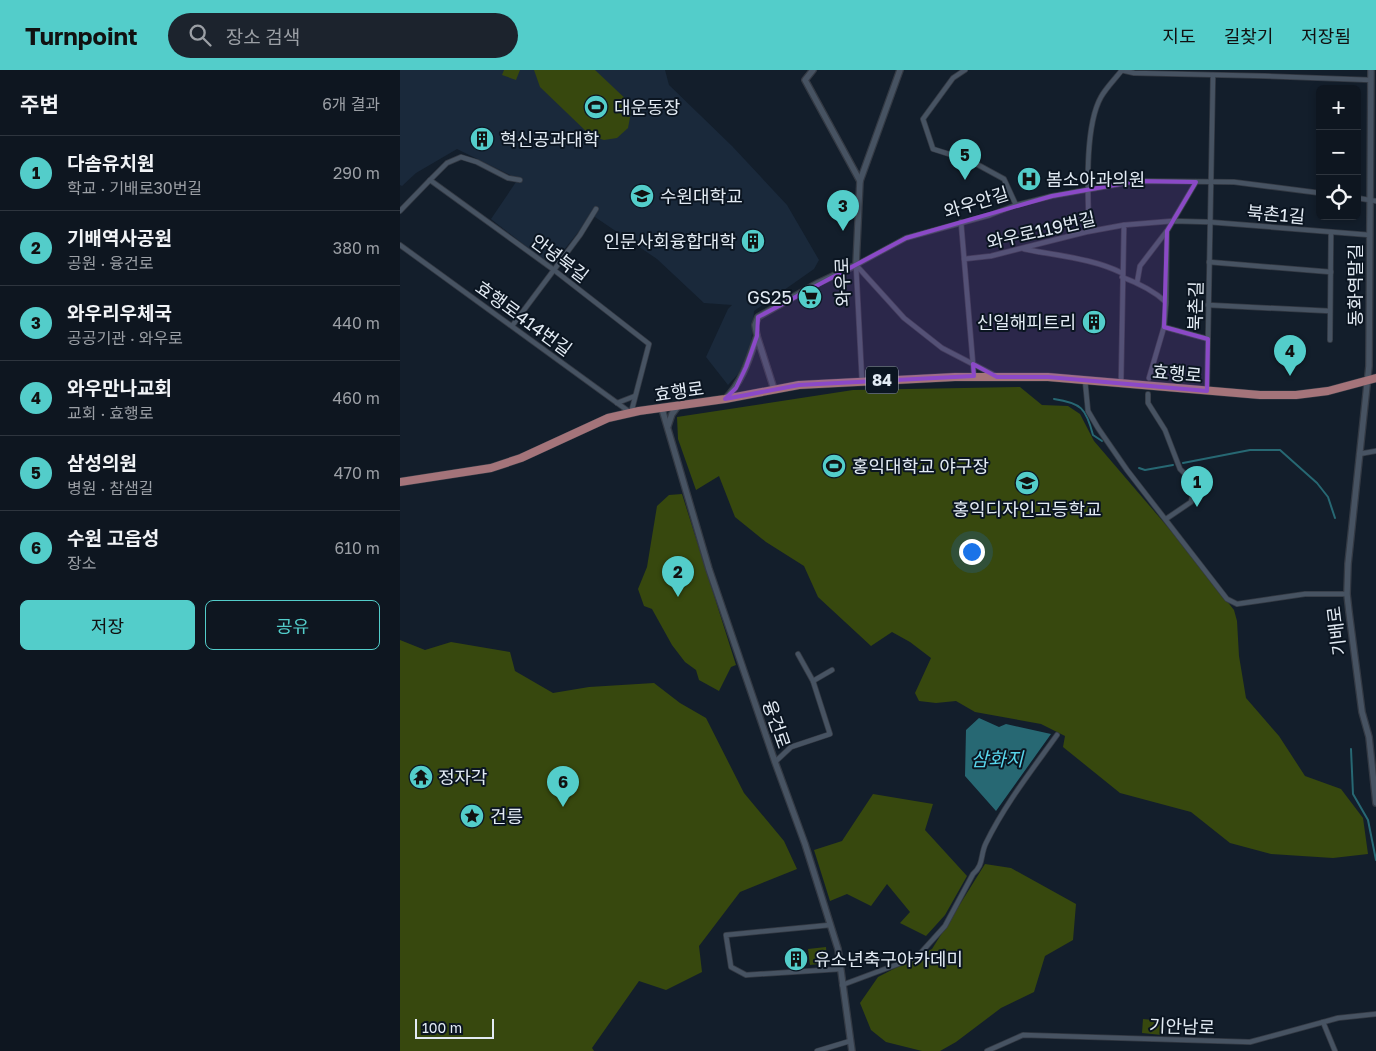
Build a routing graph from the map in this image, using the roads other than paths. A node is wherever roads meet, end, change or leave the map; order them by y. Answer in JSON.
{"nodes":[{"id":1,"x":813,"y":70,"type":"edge"},
{"id":2,"x":900,"y":70,"type":"edge"},
{"id":3,"x":953,"y":70,"type":"edge"},
{"id":4,"x":966,"y":70,"type":"edge"},
{"id":5,"x":1121,"y":70,"type":"edge"},
{"id":6,"x":1372,"y":70,"type":"edge"},
{"id":7,"x":1213,"y":75,"type":"junction"},
{"id":8,"x":953,"y":78,"type":"junction"},
{"id":9,"x":1371,"y":80,"type":"junction"},
{"id":10,"x":430,"y":180,"type":"junction"},
{"id":11,"x":520,"y":180,"type":"dead end"},
{"id":12,"x":860,"y":181,"type":"junction"},
{"id":13,"x":1196,"y":182,"type":"junction"},
{"id":14,"x":1212,"y":182,"type":"junction"},
{"id":15,"x":1088,"y":190,"type":"junction"},
{"id":16,"x":1316,"y":192,"type":"edge"},
{"id":17,"x":1373,"y":200,"type":"edge"},
{"id":18,"x":1016,"y":205,"type":"junction"},
{"id":19,"x":402,"y":206,"type":"edge"},
{"id":20,"x":596,"y":210,"type":"dead end"},
{"id":21,"x":400,"y":211,"type":"edge"},
{"id":22,"x":961,"y":222,"type":"junction"},
{"id":23,"x":1173,"y":222,"type":"junction"},
{"id":24,"x":1209,"y":222,"type":"junction"},
{"id":25,"x":1124,"y":225,"type":"junction"},
{"id":26,"x":1089,"y":231,"type":"junction"},
{"id":27,"x":1167,"y":231,"type":"junction"},
{"id":28,"x":1331,"y":232,"type":"junction"},
{"id":29,"x":1370,"y":236,"type":"junction"},
{"id":30,"x":400,"y":245,"type":"edge"},
{"id":31,"x":1023,"y":249,"type":"junction"},
{"id":32,"x":964,"y":259,"type":"junction"},
{"id":33,"x":1209,"y":262,"type":"junction"},
{"id":34,"x":856,"y":265,"type":"junction"},
{"id":35,"x":554,"y":270,"type":"junction"},
{"id":36,"x":1331,"y":272,"type":"junction"},
{"id":37,"x":1122,"y":275,"type":"junction"},
{"id":38,"x":1137,"y":283,"type":"junction"},
{"id":39,"x":1166,"y":302,"type":"junction"},
{"id":40,"x":1208,"y":305,"type":"junction"},
{"id":41,"x":1330,"y":311,"type":"junction"},
{"id":42,"x":512,"y":326,"type":"junction"},
{"id":43,"x":1164,"y":327,"type":"junction"},
{"id":44,"x":757,"y":336,"type":"junction"},
{"id":45,"x":1208,"y":339,"type":"junction"},
{"id":46,"x":1330,"y":340,"type":"dead end"},
{"id":47,"x":972,"y":364,"type":"junction"},
{"id":48,"x":974,"y":376,"type":"junction"},
{"id":49,"x":997,"y":377,"type":"junction"},
{"id":50,"x":1150,"y":378,"type":"dead end"},
{"id":51,"x":1372,"y":379,"type":"edge"},
{"id":52,"x":1085,"y":380,"type":"junction"},
{"id":53,"x":862,"y":381,"type":"junction"},
{"id":54,"x":1122,"y":383,"type":"junction"},
{"id":55,"x":774,"y":389,"type":"junction"},
{"id":56,"x":1207,"y":391,"type":"junction"},
{"id":57,"x":1148,"y":394,"type":"dead end"},
{"id":58,"x":635,"y":396,"type":"junction"},
{"id":59,"x":726,"y":399,"type":"junction"},
{"id":60,"x":617,"y":403,"type":"junction"},
{"id":61,"x":678,"y":406,"type":"junction"},
{"id":62,"x":662,"y":409,"type":"junction"},
{"id":63,"x":631,"y":413,"type":"junction"},
{"id":64,"x":667,"y":428,"type":"junction"},
{"id":65,"x":1376,"y":451,"type":"edge"},
{"id":66,"x":1359,"y":454,"type":"junction"},
{"id":67,"x":400,"y":482,"type":"edge"},
{"id":68,"x":1166,"y":519,"type":"junction"},
{"id":69,"x":1347,"y":594,"type":"junction"},
{"id":70,"x":798,"y":654,"type":"dead end"},
{"id":71,"x":832,"y":670,"type":"dead end"},
{"id":72,"x":813,"y":681,"type":"junction"},
{"id":73,"x":1057,"y":735,"type":"dead end"},
{"id":74,"x":775,"y":762,"type":"junction"},
{"id":75,"x":1376,"y":803,"type":"edge"},
{"id":76,"x":830,"y":924,"type":"junction"},
{"id":77,"x":840,"y":969,"type":"junction"},
{"id":78,"x":842,"y":985,"type":"junction"},
{"id":79,"x":1376,"y":1014,"type":"edge"},
{"id":80,"x":1323,"y":1022,"type":"junction"},
{"id":81,"x":850,"y":1041,"type":"junction"},
{"id":82,"x":817,"y":1051,"type":"edge"},
{"id":83,"x":852,"y":1051,"type":"edge"},
{"id":84,"x":987,"y":1051,"type":"edge"},
{"id":85,"x":1335,"y":1051,"type":"edge"}],
"edges":[{"from":1,"to":12,"type":"street"},
{"from":2,"to":12,"type":"street","name":"와우로"},
{"from":3,"to":8,"type":"street"},
{"from":4,"to":8,"type":"street"},
{"from":5,"to":7,"type":"street"},
{"from":5,"to":15,"type":"street"},
{"from":6,"to":9,"type":"street","name":"동화역말길"},
{"from":7,"to":9,"type":"street"},
{"from":7,"to":14,"type":"street","name":"북촌길"},
{"from":8,"to":18,"type":"street"},
{"from":9,"to":17,"type":"street","name":"동화역말길"},
{"from":10,"to":11,"type":"street"},
{"from":10,"to":19,"type":"street"},
{"from":10,"to":35,"type":"street","name":"안녕북길"},
{"from":12,"to":34,"type":"street","name":"와우로"},
{"from":13,"to":14,"type":"street","name":"와우안길"},
{"from":13,"to":15,"type":"street","name":"와우안길"},
{"from":13,"to":23,"type":"street"},
{"from":14,"to":16,"type":"street","name":"와우안길"},
{"from":14,"to":24,"type":"street","name":"북촌길"},
{"from":15,"to":18,"type":"street","name":"와우안길"},
{"from":15,"to":26,"type":"street"},
{"from":17,"to":29,"type":"street","name":"동화역말길"},
{"from":18,"to":22,"type":"street","name":"와우안길"},
{"from":19,"to":21,"type":"street"},
{"from":20,"to":35,"type":"street"},
{"from":22,"to":32,"type":"street"},
{"from":22,"to":34,"type":"street","name":"와우안길"},
{"from":23,"to":24,"type":"street","name":"와우로119번길"},
{"from":23,"to":25,"type":"street","name":"와우로119번길"},
{"from":23,"to":27,"type":"street"},
{"from":24,"to":28,"type":"street","name":"북촌1길"},
{"from":24,"to":33,"type":"street","name":"북촌길"},
{"from":25,"to":26,"type":"street","name":"와우로119번길"},
{"from":25,"to":37,"type":"street","name":"와우로119번길"},
{"from":26,"to":31,"type":"street","name":"와우로119번길"},
{"from":27,"to":38,"type":"street"},
{"from":27,"to":39,"type":"street"},
{"from":28,"to":29,"type":"street","name":"북촌1길"},
{"from":28,"to":36,"type":"street"},
{"from":29,"to":51,"type":"street","name":"동화역말길"},
{"from":30,"to":42,"type":"street","name":"효행로414번길"},
{"from":31,"to":32,"type":"street","name":"와우로119번길"},
{"from":31,"to":37,"type":"street"},
{"from":32,"to":47,"type":"street"},
{"from":33,"to":36,"type":"street"},
{"from":33,"to":40,"type":"street","name":"북촌길"},
{"from":34,"to":44,"type":"street","name":"와우안길"},
{"from":34,"to":47,"type":"street"},
{"from":34,"to":53,"type":"street","name":"와우로"},
{"from":35,"to":42,"type":"street"},
{"from":35,"to":58,"type":"street","name":"안녕북길"},
{"from":36,"to":41,"type":"street"},
{"from":37,"to":38,"type":"street"},
{"from":37,"to":54,"type":"street","name":"와우로119번길"},
{"from":38,"to":39,"type":"street"},
{"from":39,"to":43,"type":"street"},
{"from":40,"to":41,"type":"street"},
{"from":40,"to":45,"type":"street","name":"북촌길"},
{"from":41,"to":46,"type":"street"},
{"from":42,"to":60,"type":"street","name":"효행로414번길"},
{"from":43,"to":45,"type":"street"},
{"from":43,"to":50,"type":"street"},
{"from":44,"to":55,"type":"street"},
{"from":44,"to":59,"type":"street"},
{"from":45,"to":56,"type":"street","name":"북촌길"},
{"from":47,"to":48,"type":"street"},
{"from":47,"to":49,"type":"street"},
{"from":48,"to":49,"type":"main road","name":"효행로","number":"84"},
{"from":48,"to":53,"type":"main road","name":"효행로","number":"84"},
{"from":49,"to":52,"type":"main road","name":"효행로","number":"84"},
{"from":51,"to":56,"type":"main road","name":"효행로","number":"84"},
{"from":51,"to":66,"type":"street","name":"기배로"},
{"from":52,"to":54,"type":"main road","name":"효행로","number":"84"},
{"from":52,"to":68,"type":"street"},
{"from":53,"to":55,"type":"main road","name":"효행로","number":"84"},
{"from":54,"to":56,"type":"main road","name":"효행로","number":"84"},
{"from":55,"to":59,"type":"main road","name":"효행로","number":"84"},
{"from":57,"to":68,"type":"street"},
{"from":58,"to":60,"type":"street"},
{"from":58,"to":63,"type":"street","name":"안녕북길"},
{"from":59,"to":61,"type":"main road","name":"효행로","number":"84"},
{"from":60,"to":63,"type":"street","name":"효행로414번길"},
{"from":61,"to":62,"type":"main road","name":"효행로","number":"84"},
{"from":61,"to":64,"type":"street"},
{"from":62,"to":63,"type":"main road","name":"효행로","number":"84"},
{"from":62,"to":64,"type":"street","name":"융건로"},
{"from":63,"to":67,"type":"main road","name":"효행로","number":"84"},
{"from":64,"to":74,"type":"street","name":"융건로"},
{"from":65,"to":66,"type":"street"},
{"from":66,"to":69,"type":"street","name":"기배로"},
{"from":68,"to":69,"type":"street"},
{"from":69,"to":75,"type":"street","name":"기배로"},
{"from":70,"to":72,"type":"street"},
{"from":71,"to":72,"type":"street"},
{"from":72,"to":74,"type":"street"},
{"from":73,"to":78,"type":"street"},
{"from":74,"to":76,"type":"street","name":"융건로"},
{"from":76,"to":77,"type":"street","name":"융건로"},
{"from":76,"to":77,"type":"street"},
{"from":77,"to":78,"type":"street","name":"융건로"},
{"from":78,"to":81,"type":"street","name":"융건로"},
{"from":79,"to":80,"type":"street","name":"기안남로"},
{"from":80,"to":84,"type":"street","name":"기안남로"},
{"from":80,"to":85,"type":"street"},
{"from":81,"to":82,"type":"street"},
{"from":81,"to":83,"type":"street","name":"융건로"}]}
